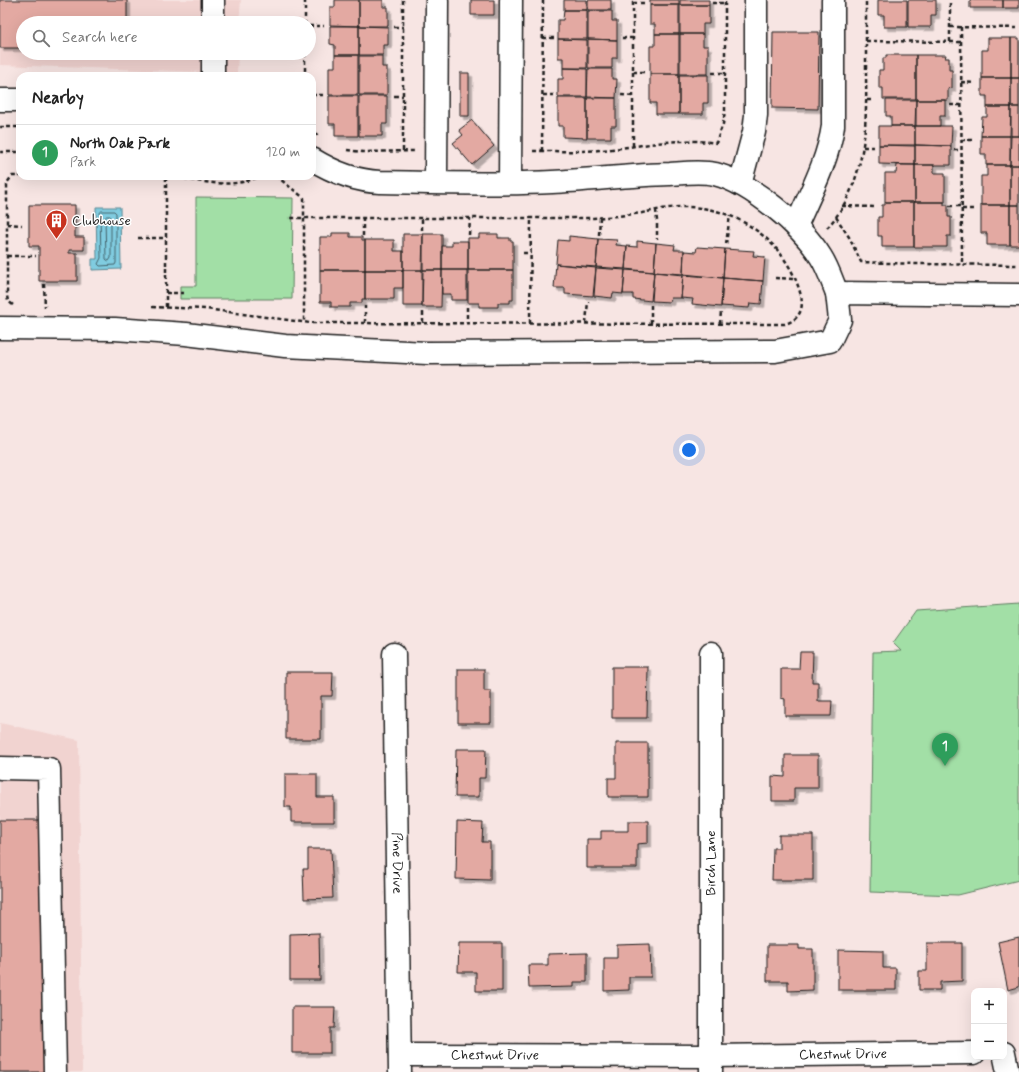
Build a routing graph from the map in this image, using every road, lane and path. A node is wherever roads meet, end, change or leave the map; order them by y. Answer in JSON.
{"nodes":[{"id":1,"x":213,"y":0,"type":"edge"},
{"id":2,"x":305,"y":0,"type":"edge"},
{"id":3,"x":403,"y":0,"type":"edge"},
{"id":4,"x":437,"y":0,"type":"edge"},
{"id":5,"x":511,"y":0,"type":"edge"},
{"id":6,"x":543,"y":0,"type":"edge"},
{"id":7,"x":756,"y":0,"type":"edge"},
{"id":8,"x":832,"y":0,"type":"edge"},
{"id":9,"x":950,"y":0,"type":"edge"},
{"id":10,"x":634,"y":1,"type":"edge"},
{"id":11,"x":725,"y":1,"type":"edge"},
{"id":12,"x":646,"y":3,"type":"dead end"},
{"id":13,"x":712,"y":3,"type":"dead end"},
{"id":14,"x":213,"y":16,"type":"edge"},
{"id":15,"x":305,"y":16,"type":"edge"},
{"id":16,"x":316,"y":26,"type":"edge"},
{"id":17,"x":324,"y":26,"type":"dead end"},
{"id":18,"x":394,"y":27,"type":"dead end"},
{"id":19,"x":403,"y":27,"type":"junction"},
{"id":20,"x":950,"y":27,"type":"junction"},
{"id":21,"x":961,"y":27,"type":"junction"},
{"id":22,"x":1019,"y":28,"type":"edge"},
{"id":23,"x":543,"y":38,"type":"junction"},
{"id":24,"x":554,"y":38,"type":"dead end"},
{"id":25,"x":622,"y":38,"type":"dead end"},
{"id":26,"x":633,"y":38,"type":"junction"},
{"id":27,"x":866,"y":41,"type":"dead end"},
{"id":28,"x":950,"y":42,"type":"junction"},
{"id":29,"x":961,"y":42,"type":"junction"},
{"id":30,"x":213,"y":60,"type":"edge"},
{"id":31,"x":305,"y":60,"type":"edge"},
{"id":32,"x":213,"y":72,"type":"edge"},
{"id":33,"x":305,"y":72,"type":"edge"},
{"id":34,"x":633,"y":72,"type":"junction"},
{"id":35,"x":646,"y":72,"type":"dead end"},
{"id":36,"x":712,"y":73,"type":"dead end"},
{"id":37,"x":725,"y":73,"type":"junction"},
{"id":38,"x":961,"y":82,"type":"junction"},
{"id":39,"x":975,"y":83,"type":"dead end"},
{"id":40,"x":316,"y":95,"type":"edge"},
{"id":41,"x":325,"y":95,"type":"dead end"},
{"id":42,"x":543,"y":95,"type":"junction"},
{"id":43,"x":554,"y":95,"type":"dead end"},
{"id":44,"x":621,"y":95,"type":"dead end"},
{"id":45,"x":394,"y":96,"type":"dead end"},
{"id":46,"x":403,"y":96,"type":"junction"},
{"id":47,"x":633,"y":96,"type":"junction"},
{"id":48,"x":0,"y":100,"type":"edge"},
{"id":49,"x":16,"y":100,"type":"edge"},
{"id":50,"x":866,"y":100,"type":"dead end"},
{"id":51,"x":874,"y":100,"type":"dead end"},
{"id":52,"x":950,"y":105,"type":"dead end"},
{"id":53,"x":961,"y":105,"type":"junction"},
{"id":54,"x":0,"y":127,"type":"edge"},
{"id":55,"x":16,"y":127,"type":"edge"},
{"id":56,"x":316,"y":134,"type":"edge"},
{"id":57,"x":961,"y":140,"type":"junction"},
{"id":58,"x":975,"y":140,"type":"dead end"},
{"id":59,"x":633,"y":146,"type":"junction"},
{"id":60,"x":863,"y":147,"type":"dead end"},
{"id":61,"x":874,"y":147,"type":"dead end"},
{"id":62,"x":362,"y":148,"type":"dead end"},
{"id":63,"x":317,"y":150,"type":"edge"},
{"id":64,"x":343,"y":150,"type":"dead end"},
{"id":65,"x":436,"y":150,"type":"junction"},
{"id":66,"x":954,"y":150,"type":"dead end"},
{"id":67,"x":961,"y":150,"type":"junction"},
{"id":68,"x":403,"y":151,"type":"junction"},
{"id":69,"x":510,"y":151,"type":"junction"},
{"id":70,"x":542,"y":151,"type":"junction"},
{"id":71,"x":0,"y":152,"type":"edge"},
{"id":72,"x":16,"y":152,"type":"edge"},
{"id":73,"x":362,"y":152,"type":"junction"},
{"id":74,"x":16,"y":176,"type":"edge"},
{"id":75,"x":166,"y":180,"type":"edge"},
{"id":76,"x":199,"y":180,"type":"edge"},
{"id":77,"x":247,"y":180,"type":"edge"},
{"id":78,"x":281,"y":180,"type":"edge"},
{"id":79,"x":436,"y":182,"type":"junction"},
{"id":80,"x":510,"y":182,"type":"junction"},
{"id":81,"x":740,"y":184,"type":"junction"},
{"id":82,"x":842,"y":206,"type":"dead end"},
{"id":83,"x":950,"y":206,"type":"dead end"},
{"id":84,"x":875,"y":207,"type":"dead end"},
{"id":85,"x":962,"y":208,"type":"junction"},
{"id":86,"x":974,"y":209,"type":"dead end"},
{"id":87,"x":656,"y":210,"type":"junction"},
{"id":88,"x":730,"y":215,"type":"junction"},
{"id":89,"x":600,"y":217,"type":"junction"},
{"id":90,"x":836,"y":217,"type":"dead end"},
{"id":91,"x":288,"y":218,"type":"dead end"},
{"id":92,"x":304,"y":218,"type":"junction"},
{"id":93,"x":363,"y":218,"type":"junction"},
{"id":94,"x":422,"y":218,"type":"junction"},
{"id":95,"x":470,"y":218,"type":"junction"},
{"id":96,"x":531,"y":218,"type":"junction"},
{"id":97,"x":7,"y":224,"type":"junction"},
{"id":98,"x":22,"y":225,"type":"dead end"},
{"id":99,"x":796,"y":226,"type":"junction"},
{"id":100,"x":422,"y":230,"type":"dead end"},
{"id":101,"x":469,"y":235,"type":"dead end"},
{"id":102,"x":599,"y":235,"type":"dead end"},
{"id":103,"x":363,"y":236,"type":"dead end"},
{"id":104,"x":138,"y":238,"type":"dead end"},
{"id":105,"x":166,"y":238,"type":"junction"},
{"id":106,"x":657,"y":239,"type":"dead end"},
{"id":107,"x":726,"y":244,"type":"dead end"},
{"id":108,"x":523,"y":253,"type":"dead end"},
{"id":109,"x":531,"y":253,"type":"junction"},
{"id":110,"x":7,"y":256,"type":"junction"},
{"id":111,"x":36,"y":256,"type":"dead end"},
{"id":112,"x":962,"y":264,"type":"junction"},
{"id":113,"x":1019,"y":265,"type":"edge"},
{"id":114,"x":776,"y":278,"type":"dead end"},
{"id":115,"x":795,"y":279,"type":"junction"},
{"id":116,"x":44,"y":284,"type":"dead end"},
{"id":117,"x":166,"y":293,"type":"junction"},
{"id":118,"x":184,"y":293,"type":"dead end"},
{"id":119,"x":837,"y":293,"type":"junction"},
{"id":120,"x":1019,"y":295,"type":"edge"},
{"id":121,"x":588,"y":301,"type":"dead end"},
{"id":122,"x":651,"y":305,"type":"dead end"},
{"id":123,"x":365,"y":306,"type":"dead end"},
{"id":124,"x":17,"y":307,"type":"dead end"},
{"id":125,"x":38,"y":307,"type":"dead end"},
{"id":126,"x":45,"y":307,"type":"junction"},
{"id":127,"x":52,"y":307,"type":"dead end"},
{"id":128,"x":151,"y":307,"type":"dead end"},
{"id":129,"x":166,"y":307,"type":"junction"},
{"id":130,"x":467,"y":307,"type":"dead end"},
{"id":131,"x":721,"y":311,"type":"dead end"},
{"id":132,"x":423,"y":312,"type":"dead end"},
{"id":133,"x":304,"y":322,"type":"junction"},
{"id":134,"x":365,"y":323,"type":"junction"},
{"id":135,"x":423,"y":323,"type":"junction"},
{"id":136,"x":467,"y":323,"type":"junction"},
{"id":137,"x":530,"y":323,"type":"junction"},
{"id":138,"x":586,"y":323,"type":"junction"},
{"id":139,"x":651,"y":323,"type":"junction"},
{"id":140,"x":720,"y":324,"type":"junction"},
{"id":141,"x":0,"y":328,"type":"edge"},
{"id":142,"x":711,"y":653,"type":"dead end"},
{"id":143,"x":394,"y":654,"type":"dead end"},
{"id":144,"x":0,"y":768,"type":"edge"},
{"id":145,"x":1019,"y":1051,"type":"edge"},
{"id":146,"x":971,"y":1053,"type":"edge"},
{"id":147,"x":1007,"y":1053,"type":"edge"},
{"id":148,"x":1005,"y":1060,"type":"edge"},
{"id":149,"x":400,"y":1063,"type":"edge"},
{"id":150,"x":712,"y":1064,"type":"edge"},
{"id":151,"x":54,"y":1072,"type":"edge"},
{"id":152,"x":1008,"y":1072,"type":"edge"}],
"edges":[{"from":1,"to":14,"type":"street"},
{"from":2,"to":15,"type":"path"},
{"from":3,"to":19,"type":"path"},
{"from":4,"to":65,"type":"street"},
{"from":5,"to":69,"type":"street"},
{"from":6,"to":23,"type":"path"},
{"from":7,"to":81,"type":"street"},
{"from":8,"to":99,"type":"street"},
{"from":9,"to":20,"type":"path"},
{"from":10,"to":12,"type":"path"},
{"from":10,"to":26,"type":"path"},
{"from":11,"to":13,"type":"path"},
{"from":11,"to":37,"type":"path"},
{"from":16,"to":17,"type":"path"},
{"from":18,"to":19,"type":"path"},
{"from":19,"to":46,"type":"path"},
{"from":20,"to":21,"type":"path"},
{"from":20,"to":28,"type":"path"},
{"from":21,"to":22,"type":"path"},
{"from":21,"to":29,"type":"path"},
{"from":23,"to":24,"type":"path"},
{"from":23,"to":42,"type":"path"},
{"from":25,"to":26,"type":"path"},
{"from":26,"to":34,"type":"path"},
{"from":27,"to":28,"type":"path"},
{"from":28,"to":29,"type":"path"},
{"from":29,"to":38,"type":"path"},
{"from":30,"to":32,"type":"street"},
{"from":31,"to":33,"type":"path"},
{"from":34,"to":35,"type":"path"},
{"from":34,"to":47,"type":"path"},
{"from":36,"to":37,"type":"path"},
{"from":37,"to":59,"type":"path"},
{"from":38,"to":39,"type":"path"},
{"from":38,"to":53,"type":"path"},
{"from":40,"to":41,"type":"path"},
{"from":42,"to":43,"type":"path"},
{"from":42,"to":70,"type":"path"},
{"from":44,"to":47,"type":"path"},
{"from":45,"to":46,"type":"path"},
{"from":46,"to":68,"type":"path"},
{"from":47,"to":59,"type":"path"},
{"from":48,"to":49,"type":"street"},
{"from":50,"to":51,"type":"path"},
{"from":52,"to":53,"type":"path"},
{"from":53,"to":57,"type":"path"},
{"from":54,"to":55,"type":"path"},
{"from":56,"to":63,"type":"path"},
{"from":57,"to":58,"type":"path"},
{"from":57,"to":67,"type":"path"},
{"from":59,"to":70,"type":"path"},
{"from":60,"to":61,"type":"path"},
{"from":62,"to":73,"type":"path"},
{"from":63,"to":79,"type":"street"},
{"from":64,"to":73,"type":"path"},
{"from":65,"to":68,"type":"path"},
{"from":65,"to":79,"type":"street"},
{"from":66,"to":67,"type":"path"},
{"from":67,"to":85,"type":"path"},
{"from":68,"to":73,"type":"path"},
{"from":69,"to":70,"type":"path"},
{"from":69,"to":80,"type":"street"},
{"from":71,"to":72,"type":"path"},
{"from":74,"to":97,"type":"path"},
{"from":75,"to":105,"type":"path"},
{"from":76,"to":77,"type":"path"},
{"from":78,"to":92,"type":"path"},
{"from":79,"to":80,"type":"street"},
{"from":80,"to":81,"type":"street"},
{"from":81,"to":99,"type":"street"},
{"from":82,"to":84,"type":"path"},
{"from":83,"to":85,"type":"path"},
{"from":85,"to":86,"type":"path"},
{"from":85,"to":112,"type":"path"},
{"from":87,"to":88,"type":"path"},
{"from":87,"to":89,"type":"path"},
{"from":87,"to":106,"type":"path"},
{"from":88,"to":107,"type":"path"},
{"from":88,"to":115,"type":"path"},
{"from":89,"to":96,"type":"path"},
{"from":89,"to":102,"type":"path"},
{"from":90,"to":112,"type":"path"},
{"from":91,"to":92,"type":"path"},
{"from":92,"to":93,"type":"path"},
{"from":92,"to":133,"type":"path"},
{"from":93,"to":94,"type":"path"},
{"from":93,"to":103,"type":"path"},
{"from":94,"to":95,"type":"path"},
{"from":94,"to":100,"type":"path"},
{"from":95,"to":96,"type":"path"},
{"from":95,"to":101,"type":"path"},
{"from":96,"to":109,"type":"path"},
{"from":97,"to":98,"type":"path"},
{"from":97,"to":110,"type":"path"},
{"from":99,"to":119,"type":"street"},
{"from":104,"to":105,"type":"path"},
{"from":105,"to":117,"type":"path"},
{"from":108,"to":109,"type":"path"},
{"from":109,"to":137,"type":"path"},
{"from":110,"to":111,"type":"path"},
{"from":110,"to":124,"type":"path"},
{"from":112,"to":113,"type":"path"},
{"from":114,"to":115,"type":"path"},
{"from":115,"to":140,"type":"path"},
{"from":116,"to":126,"type":"path"},
{"from":117,"to":118,"type":"path"},
{"from":117,"to":129,"type":"path"},
{"from":119,"to":120,"type":"street"},
{"from":119,"to":141,"type":"street"},
{"from":121,"to":138,"type":"path"},
{"from":122,"to":139,"type":"path"},
{"from":123,"to":134,"type":"path"},
{"from":125,"to":126,"type":"path"},
{"from":126,"to":127,"type":"path"},
{"from":128,"to":129,"type":"path"},
{"from":129,"to":133,"type":"path"},
{"from":130,"to":136,"type":"path"},
{"from":131,"to":140,"type":"path"},
{"from":132,"to":135,"type":"path"},
{"from":133,"to":134,"type":"path"},
{"from":134,"to":135,"type":"path"},
{"from":135,"to":136,"type":"path"},
{"from":136,"to":137,"type":"path"},
{"from":137,"to":138,"type":"path"},
{"from":138,"to":139,"type":"path"},
{"from":139,"to":140,"type":"path"},
{"from":142,"to":150,"type":"street","name":"Birch Lane"},
{"from":143,"to":149,"type":"street","name":"Pine Drive"},
{"from":144,"to":151,"type":"street"},
{"from":145,"to":147,"type":"street"},
{"from":146,"to":150,"type":"street","name":"Chestnut Drive"},
{"from":148,"to":152,"type":"street"},
{"from":149,"to":150,"type":"street","name":"Chestnut Drive"}]}
